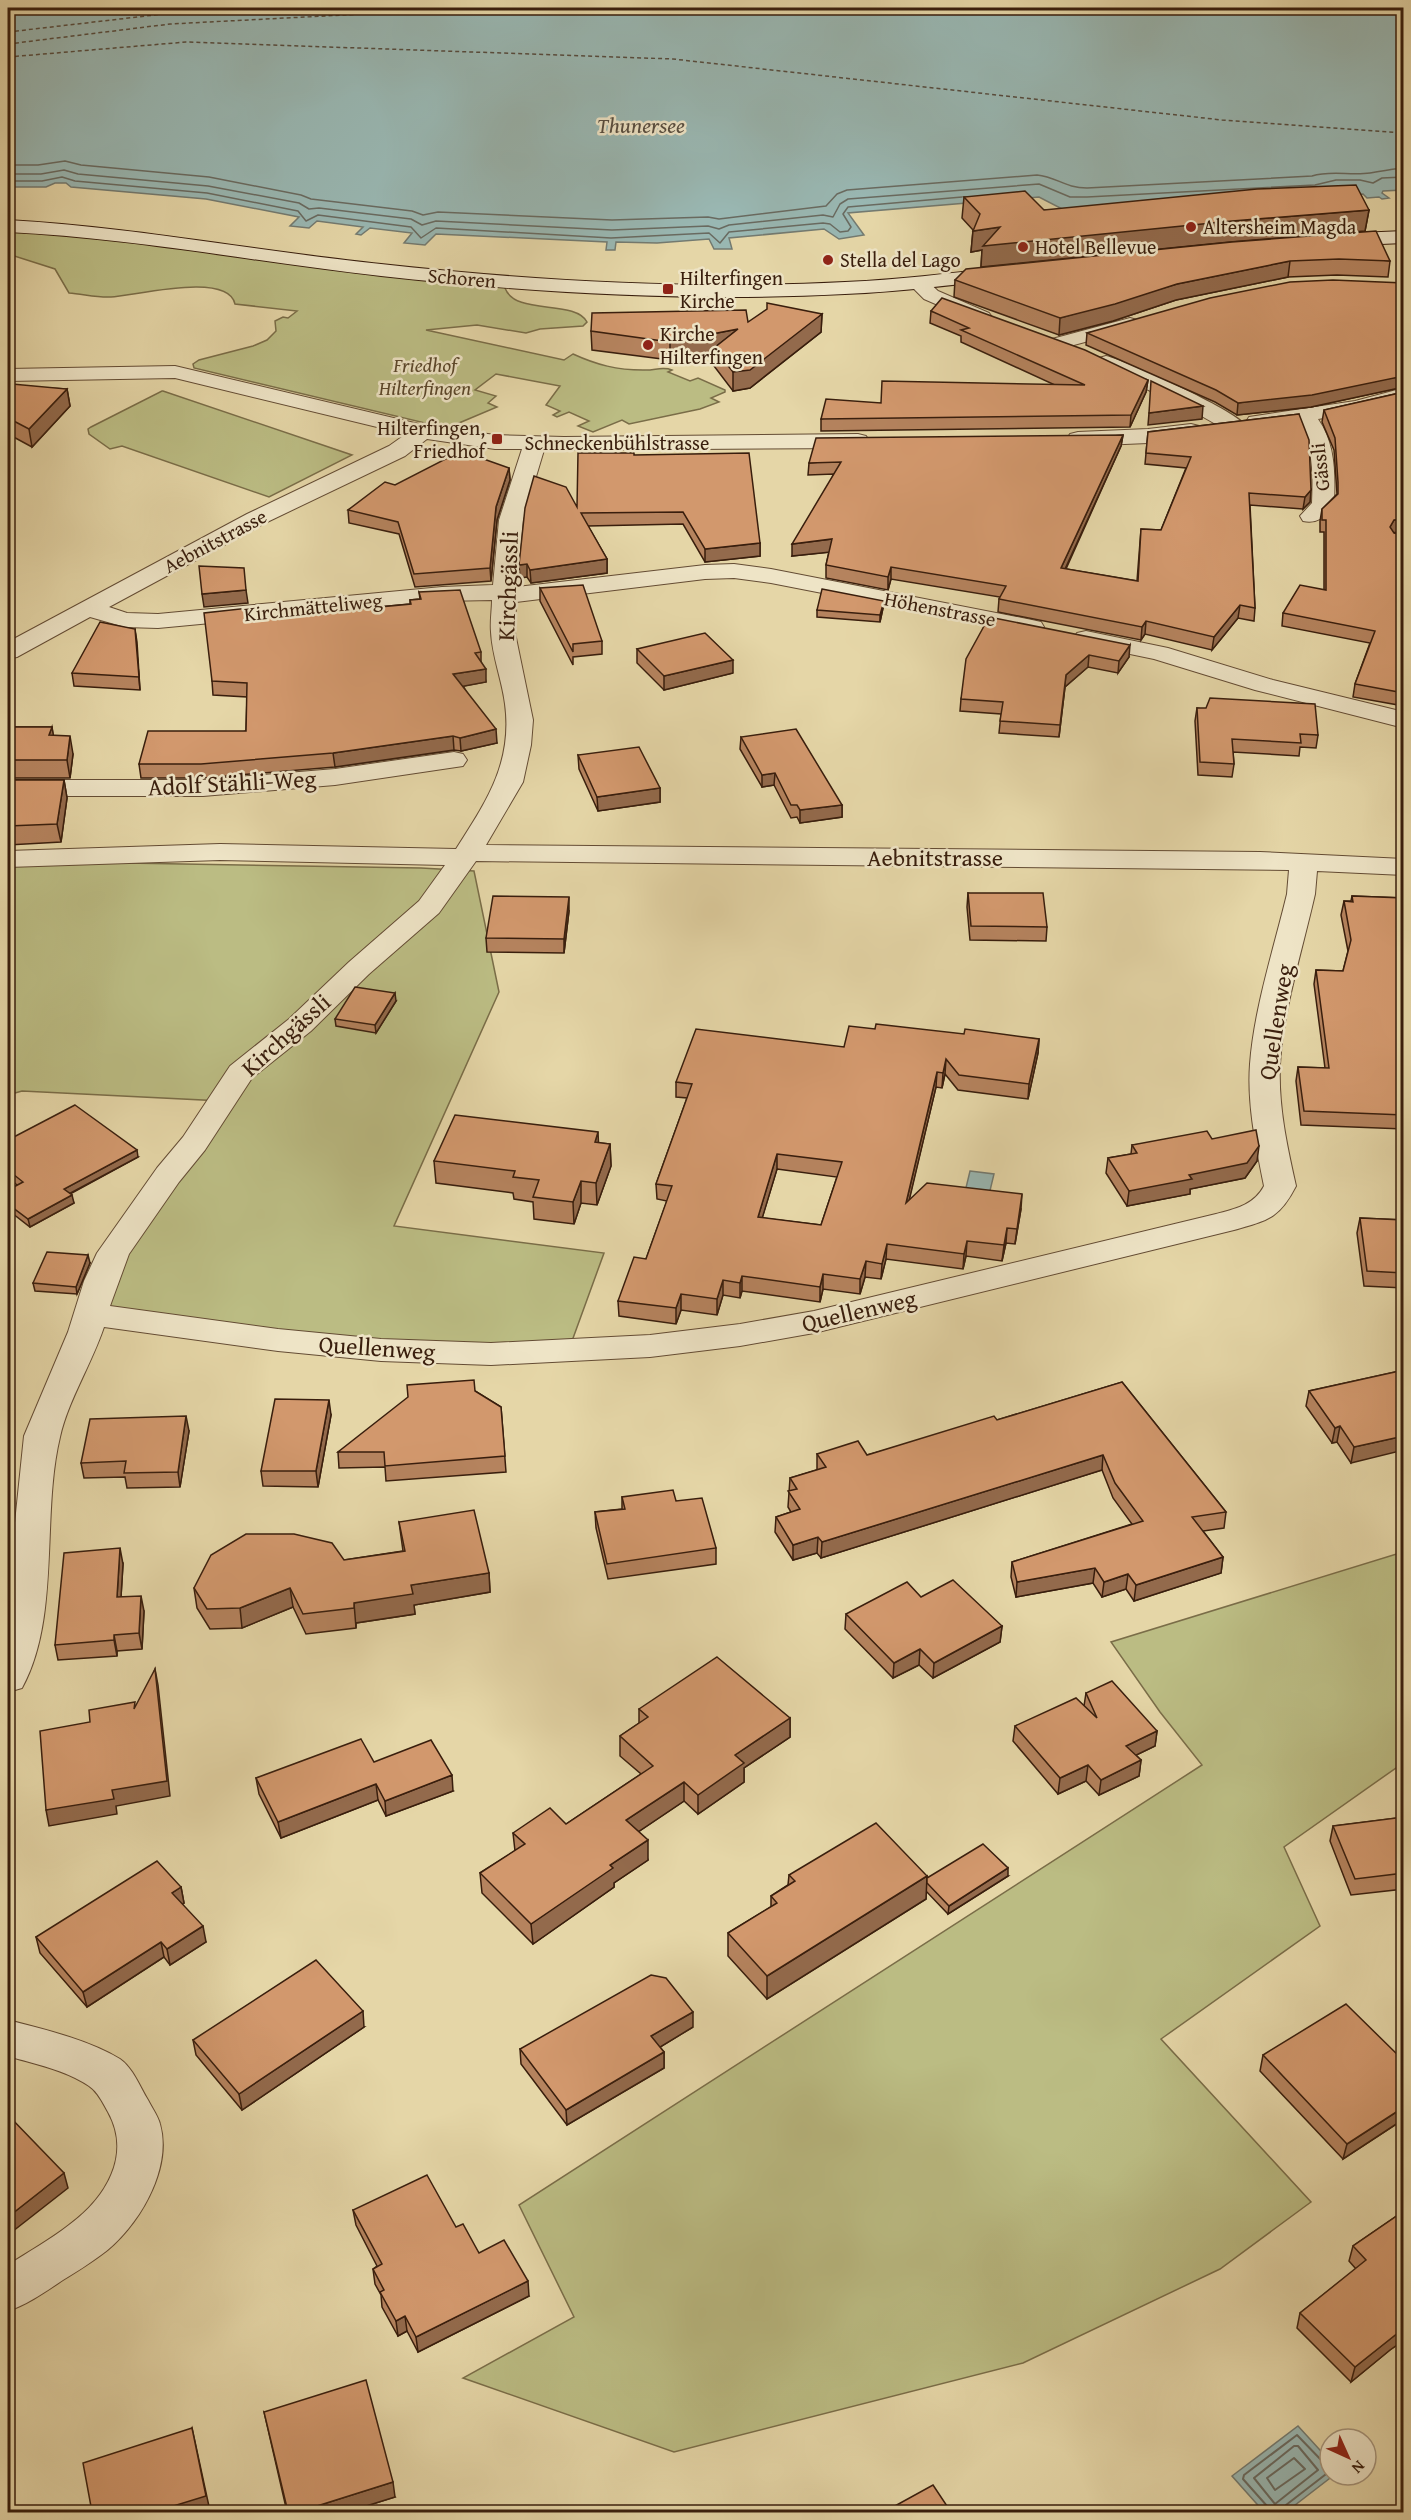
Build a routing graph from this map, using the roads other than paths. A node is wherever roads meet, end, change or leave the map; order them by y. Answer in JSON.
{"nodes":[{"id":1,"x":8,"y":226,"type":"edge"},
{"id":2,"x":1404,"y":237,"type":"edge"},
{"id":3,"x":1317,"y":241,"type":"edge"},
{"id":4,"x":1019,"y":272,"type":"edge"},
{"id":5,"x":918,"y":283,"type":"junction"},
{"id":6,"x":1146,"y":319,"type":"edge"},
{"id":7,"x":998,"y":323,"type":"edge"},
{"id":8,"x":8,"y":375,"type":"edge"},
{"id":9,"x":1404,"y":394,"type":"edge"},
{"id":10,"x":1305,"y":416,"type":"junction"},
{"id":11,"x":1234,"y":425,"type":"junction"},
{"id":12,"x":423,"y":432,"type":"junction"},
{"id":13,"x":1062,"y":439,"type":"edge"},
{"id":14,"x":885,"y":441,"type":"edge"},
{"id":15,"x":534,"y":444,"type":"junction"},
{"id":16,"x":1311,"y":516,"type":"dead end"},
{"id":17,"x":504,"y":594,"type":"junction"},
{"id":18,"x":88,"y":609,"type":"junction"},
{"id":19,"x":8,"y":652,"type":"edge"},
{"id":20,"x":1404,"y":720,"type":"edge"},
{"id":21,"x":454,"y":760,"type":"dead end"},
{"id":22,"x":8,"y":788,"type":"edge"},
{"id":23,"x":466,"y":855,"type":"junction"},
{"id":24,"x":8,"y":859,"type":"edge"},
{"id":25,"x":1304,"y":863,"type":"junction"},
{"id":26,"x":1404,"y":867,"type":"edge"},
{"id":27,"x":91,"y":1314,"type":"junction"},
{"id":28,"x":8,"y":1678,"type":"edge"},
{"id":29,"x":8,"y":2038,"type":"edge"},
{"id":30,"x":8,"y":2290,"type":"edge"}],
"edges":[{"from":1,"to":5,"type":"street","name":"Schoren"},
{"from":2,"to":3,"type":"street"},
{"from":4,"to":5,"type":"street","name":"Schoren"},
{"from":5,"to":7,"type":"street"},
{"from":6,"to":11,"type":"street"},
{"from":8,"to":12,"type":"street","name":"Schneckenbühlstrasse"},
{"from":9,"to":10,"type":"street"},
{"from":10,"to":11,"type":"street"},
{"from":10,"to":16,"type":"street","name":"Gässli"},
{"from":11,"to":13,"type":"street"},
{"from":12,"to":15,"type":"street","name":"Schneckenbühlstrasse"},
{"from":12,"to":18,"type":"street","name":"Aebnitstrasse"},
{"from":14,"to":15,"type":"street","name":"Schneckenbühlstrasse"},
{"from":15,"to":17,"type":"street","name":"Kirchgässli"},
{"from":17,"to":18,"type":"street","name":"Kirchmätteliweg"},
{"from":17,"to":20,"type":"street","name":"Höhenstrasse"},
{"from":17,"to":23,"type":"street","name":"Kirchgässli"},
{"from":18,"to":19,"type":"street","name":"Aebnitstrasse"},
{"from":21,"to":22,"type":"street","name":"Adolf Stähli-Weg"},
{"from":23,"to":24,"type":"street","name":"Aebnitstrasse"},
{"from":23,"to":25,"type":"street","name":"Aebnitstrasse"},
{"from":23,"to":27,"type":"street","name":"Kirchgässli"},
{"from":25,"to":26,"type":"street","name":"Aebnitstrasse"},
{"from":25,"to":27,"type":"street","name":"Quellenweg"},
{"from":27,"to":28,"type":"street","name":"Kirchgässli"},
{"from":29,"to":30,"type":"street"}]}
